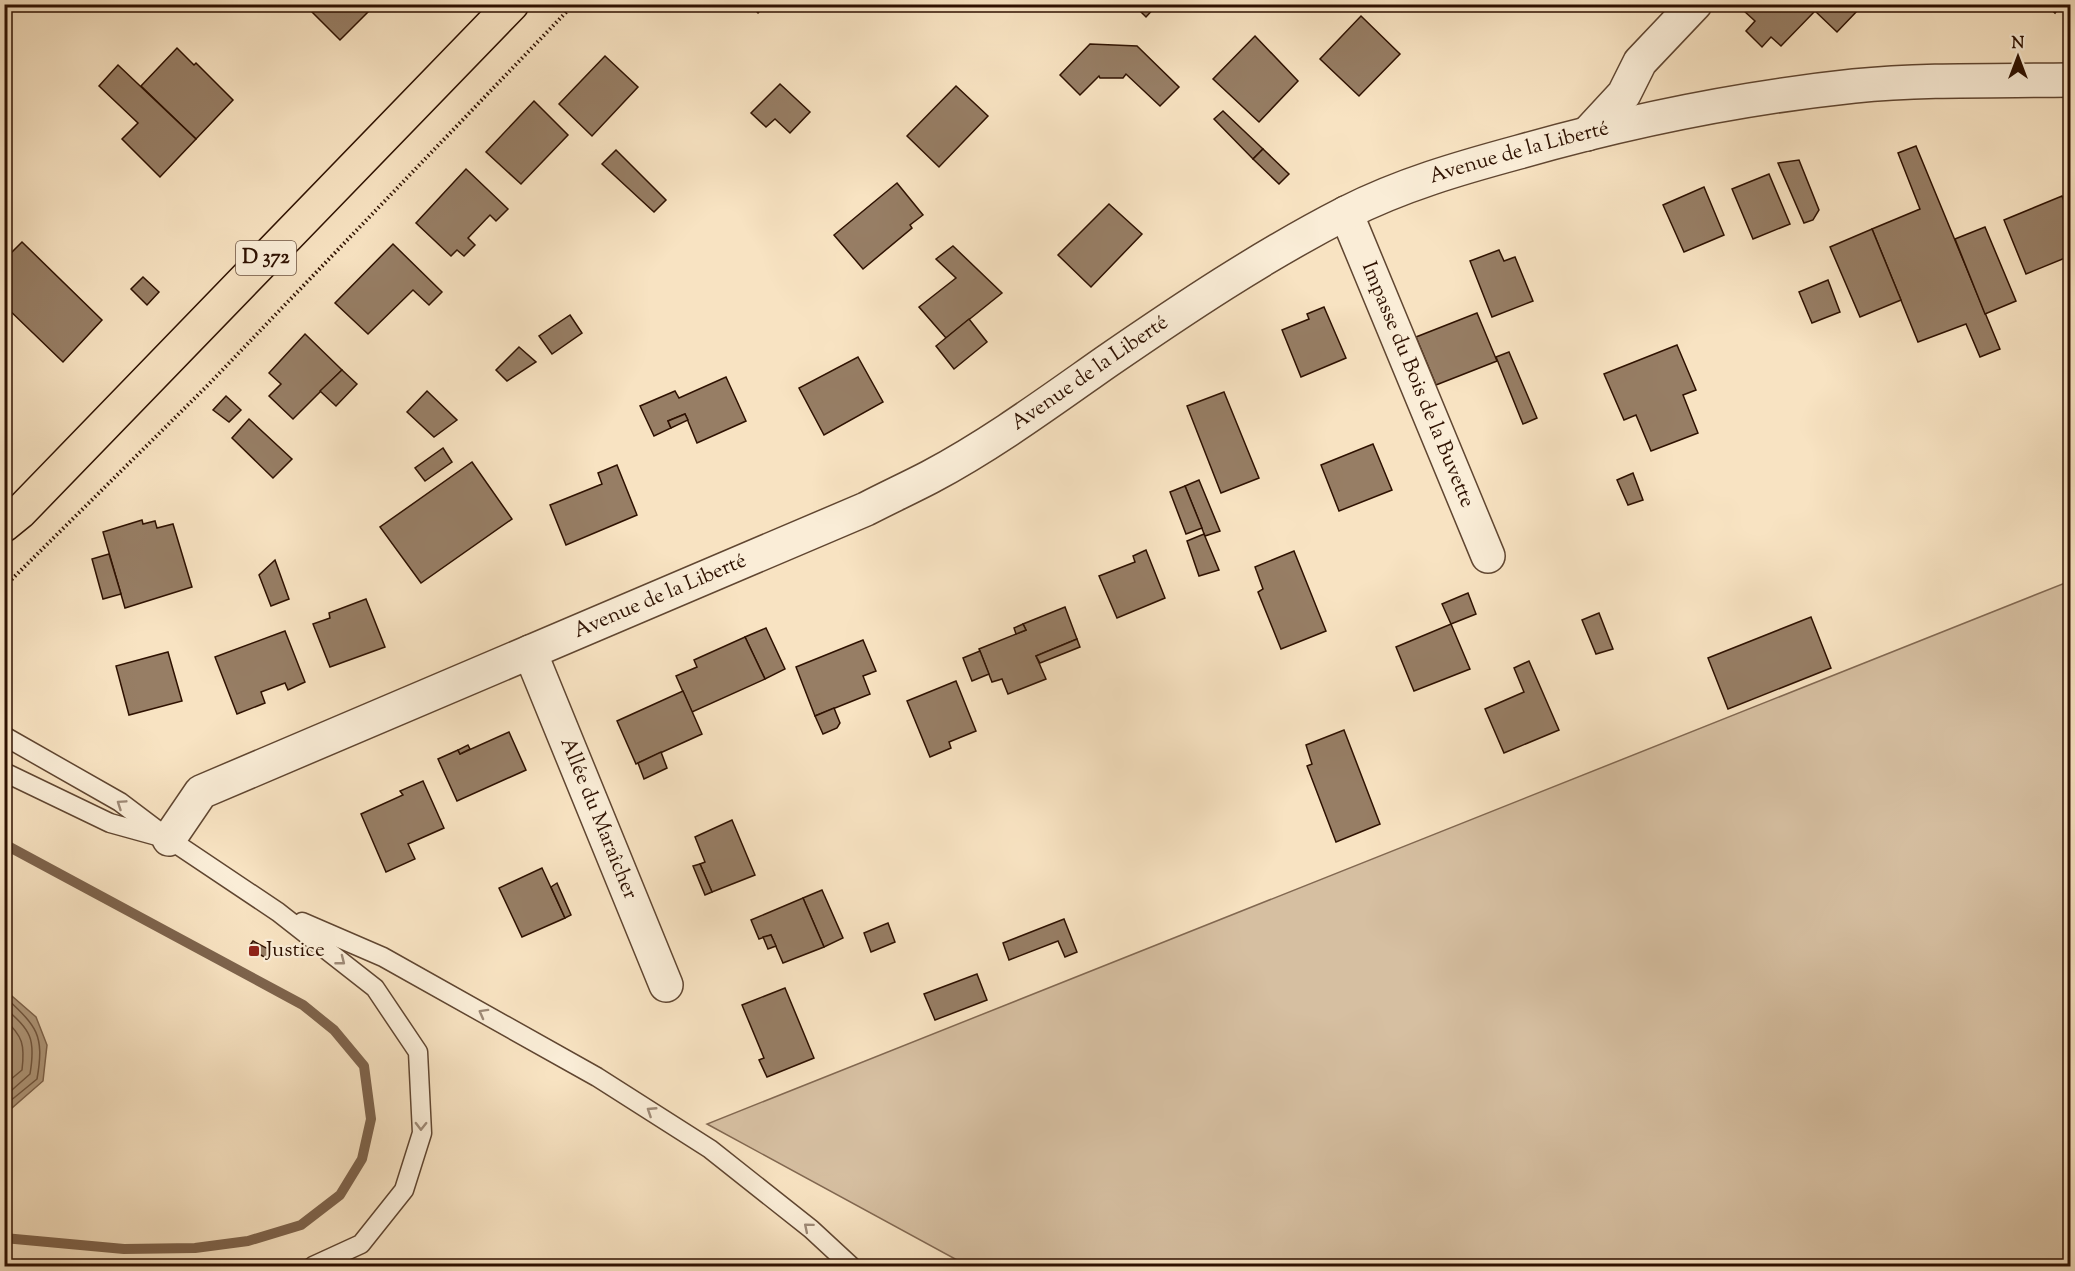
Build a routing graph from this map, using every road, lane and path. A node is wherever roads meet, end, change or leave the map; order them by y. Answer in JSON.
{"nodes":[{"id":1,"x":512,"y":4,"type":"edge"},
{"id":2,"x":574,"y":4,"type":"edge"},
{"id":3,"x":1695,"y":4,"type":"edge"},
{"id":4,"x":2070,"y":80,"type":"edge"},
{"id":5,"x":1587,"y":134,"type":"junction"},
{"id":6,"x":1346,"y":213,"type":"junction"},
{"id":7,"x":10,"y":524,"type":"edge"},
{"id":8,"x":1488,"y":556,"type":"dead end"},
{"id":9,"x":4,"y":583,"type":"edge"},
{"id":10,"x":530,"y":652,"type":"junction"},
{"id":11,"x":4,"y":736,"type":"edge"},
{"id":12,"x":4,"y":772,"type":"edge"},
{"id":13,"x":168,"y":838,"type":"junction"},
{"id":14,"x":278,"y":912,"type":"junction"},
{"id":15,"x":666,"y":985,"type":"dead end"},
{"id":16,"x":313,"y":1266,"type":"edge"},
{"id":17,"x":851,"y":1266,"type":"edge"}],
"edges":[{"from":1,"to":7,"type":"main road","number":"D 372"},
{"from":2,"to":9,"type":"path"},
{"from":3,"to":5,"type":"street"},
{"from":4,"to":5,"type":"street","name":"Avenue de la Liberté"},
{"from":5,"to":6,"type":"street","name":"Avenue de la Liberté"},
{"from":6,"to":8,"type":"street","name":"Impasse du Bois de la Buvette"},
{"from":6,"to":10,"type":"street","name":"Avenue de la Liberté"},
{"from":10,"to":13,"type":"street","name":"Avenue de la Liberté"},
{"from":10,"to":15,"type":"street","name":"Allée du Maraîcher"},
{"from":13,"to":11,"type":"lane","one_way":true},
{"from":12,"to":13,"type":"lane"},
{"from":13,"to":14,"type":"lane"},
{"from":14,"to":16,"type":"lane","one_way":true},
{"from":17,"to":14,"type":"lane","one_way":true}]}
